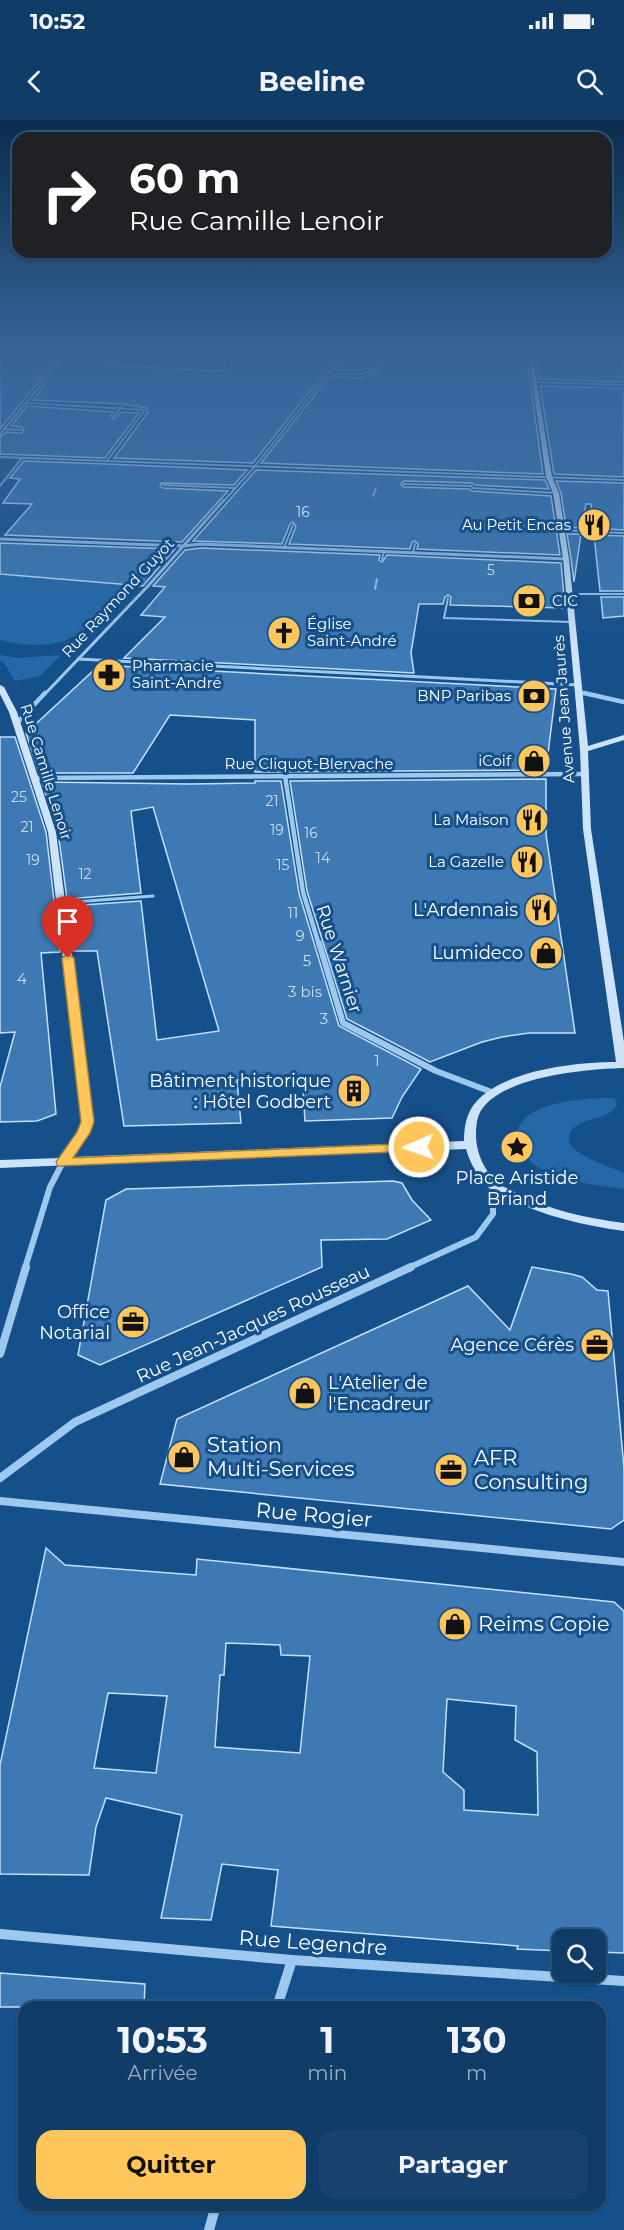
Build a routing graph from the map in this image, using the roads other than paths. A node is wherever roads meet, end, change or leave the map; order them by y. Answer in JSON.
{"nodes":[{"id":1,"x":115,"y":450,"type":"edge"},
{"id":2,"x":267,"y":450,"type":"edge"},
{"id":3,"x":545,"y":450,"type":"edge"},
{"id":4,"x":0,"y":457,"type":"edge"},
{"id":5,"x":22,"y":458,"type":"junction"},
{"id":6,"x":107,"y":461,"type":"junction"},
{"id":7,"x":255,"y":466,"type":"junction"},
{"id":8,"x":549,"y":477,"type":"junction"},
{"id":9,"x":624,"y":480,"type":"edge"},
{"id":10,"x":404,"y":484,"type":"dead end"},
{"id":11,"x":163,"y":485,"type":"dead end"},
{"id":12,"x":0,"y":486,"type":"edge"},
{"id":13,"x":235,"y":488,"type":"junction"},
{"id":14,"x":376,"y":488,"type":"dead end"},
{"id":15,"x":556,"y":492,"type":"junction"},
{"id":16,"x":373,"y":496,"type":"dead end"},
{"id":17,"x":293,"y":525,"type":"dead end"},
{"id":18,"x":561,"y":530,"type":"junction"},
{"id":19,"x":624,"y":533,"type":"edge"},
{"id":20,"x":0,"y":539,"type":"edge"},
{"id":21,"x":415,"y":544,"type":"dead end"},
{"id":22,"x":183,"y":546,"type":"junction"},
{"id":23,"x":284,"y":548,"type":"junction"},
{"id":24,"x":384,"y":552,"type":"junction"},
{"id":25,"x":413,"y":553,"type":"junction"},
{"id":26,"x":382,"y":559,"type":"dead end"},
{"id":27,"x":566,"y":559,"type":"junction"},
{"id":28,"x":377,"y":579,"type":"dead end"},
{"id":29,"x":375,"y":589,"type":"dead end"},
{"id":30,"x":570,"y":594,"type":"junction"},
{"id":31,"x":624,"y":594,"type":"edge"},
{"id":32,"x":448,"y":598,"type":"dead end"},
{"id":33,"x":572,"y":622,"type":"junction"},
{"id":34,"x":78,"y":659,"type":"junction"},
{"id":35,"x":0,"y":687,"type":"edge"},
{"id":36,"x":578,"y":688,"type":"junction"},
{"id":37,"x":624,"y":702,"type":"edge"},
{"id":38,"x":17,"y":723,"type":"junction"},
{"id":39,"x":624,"y":737,"type":"edge"},
{"id":40,"x":584,"y":750,"type":"junction"},
{"id":41,"x":583,"y":774,"type":"junction"},
{"id":42,"x":285,"y":776,"type":"junction"},
{"id":43,"x":35,"y":778,"type":"junction"},
{"id":44,"x":153,"y":896,"type":"dead end"},
{"id":45,"x":61,"y":903,"type":"junction"},
{"id":46,"x":623,"y":1065,"type":"edge"},
{"id":47,"x":494,"y":1093,"type":"junction"},
{"id":48,"x":469,"y":1146,"type":"junction"},
{"id":49,"x":63,"y":1162,"type":"junction"},
{"id":50,"x":0,"y":1164,"type":"edge"},
{"id":51,"x":493,"y":1186,"type":"junction"},
{"id":52,"x":624,"y":1227,"type":"edge"},
{"id":53,"x":0,"y":1354,"type":"edge"},
{"id":54,"x":0,"y":1478,"type":"edge"},
{"id":55,"x":0,"y":1501,"type":"edge"},
{"id":56,"x":624,"y":1562,"type":"edge"},
{"id":57,"x":0,"y":1934,"type":"edge"},
{"id":58,"x":291,"y":1960,"type":"junction"},
{"id":59,"x":624,"y":1981,"type":"edge"},
{"id":60,"x":279,"y":2001,"type":"edge"},
{"id":61,"x":214,"y":2211,"type":"edge"},
{"id":62,"x":209,"y":2230,"type":"edge"}],
"edges":[{"from":1,"to":6,"type":"street"},
{"from":2,"to":7,"type":"street","name":"Rue Raymond Guyot"},
{"from":3,"to":8,"type":"main road","name":"Avenue Jean Jaurès"},
{"from":4,"to":5,"type":"street"},
{"from":5,"to":6,"type":"street"},
{"from":5,"to":12,"type":"street"},
{"from":6,"to":7,"type":"street"},
{"from":7,"to":8,"type":"street"},
{"from":7,"to":13,"type":"street","name":"Rue Raymond Guyot"},
{"from":8,"to":9,"type":"street"},
{"from":8,"to":15,"type":"main road","name":"Avenue Jean Jaurès"},
{"from":10,"to":15,"type":"street"},
{"from":11,"to":13,"type":"lane"},
{"from":13,"to":22,"type":"street","name":"Rue Raymond Guyot"},
{"from":14,"to":16,"type":"lane"},
{"from":15,"to":18,"type":"main road","name":"Avenue Jean Jaurès"},
{"from":17,"to":23,"type":"lane"},
{"from":18,"to":19,"type":"lane"},
{"from":18,"to":27,"type":"main road","name":"Avenue Jean Jaurès"},
{"from":20,"to":22,"type":"street"},
{"from":21,"to":25,"type":"lane"},
{"from":22,"to":23,"type":"street"},
{"from":22,"to":34,"type":"street","name":"Rue Raymond Guyot"},
{"from":23,"to":24,"type":"street"},
{"from":24,"to":25,"type":"street"},
{"from":24,"to":26,"type":"lane"},
{"from":25,"to":27,"type":"street"},
{"from":27,"to":30,"type":"main road","name":"Avenue Jean Jaurès"},
{"from":28,"to":29,"type":"lane"},
{"from":30,"to":31,"type":"lane"},
{"from":30,"to":33,"type":"main road","name":"Avenue Jean Jaurès"},
{"from":32,"to":33,"type":"lane"},
{"from":33,"to":36,"type":"main road","name":"Avenue Jean Jaurès"},
{"from":34,"to":36,"type":"street"},
{"from":34,"to":38,"type":"street","name":"Rue Raymond Guyot"},
{"from":35,"to":38,"type":"main road","name":"Rue Camille Lenoir"},
{"from":36,"to":37,"type":"street"},
{"from":36,"to":40,"type":"main road","name":"Avenue Jean Jaurès"},
{"from":38,"to":43,"type":"main road","name":"Rue Camille Lenoir"},
{"from":39,"to":40,"type":"main road"},
{"from":40,"to":41,"type":"main road","name":"Avenue Jean Jaurès"},
{"from":41,"to":42,"type":"street","name":"Rue Cliquot-Blervache"},
{"from":41,"to":46,"type":"main road","name":"Avenue Jean Jaurès"},
{"from":42,"to":43,"type":"street","name":"Rue Cliquot-Blervache"},
{"from":42,"to":47,"type":"street","name":"Rue Warnier"},
{"from":43,"to":45,"type":"main road","name":"Rue Camille Lenoir"},
{"from":44,"to":45,"type":"lane"},
{"from":45,"to":49,"type":"main road","name":"Rue Camille Lenoir"},
{"from":46,"to":47,"type":"main road"},
{"from":47,"to":48,"type":"main road"},
{"from":48,"to":49,"type":"main road"},
{"from":48,"to":51,"type":"main road"},
{"from":49,"to":50,"type":"main road"},
{"from":49,"to":53,"type":"street"},
{"from":51,"to":52,"type":"main road"},
{"from":51,"to":54,"type":"street","name":"Rue Jean-Jacques Rousseau"},
{"from":55,"to":56,"type":"street","name":"Rue Rogier"},
{"from":57,"to":58,"type":"street","name":"Rue Legendre"},
{"from":58,"to":59,"type":"street","name":"Rue Legendre"},
{"from":58,"to":60,"type":"street"},
{"from":61,"to":62,"type":"street"}]}
